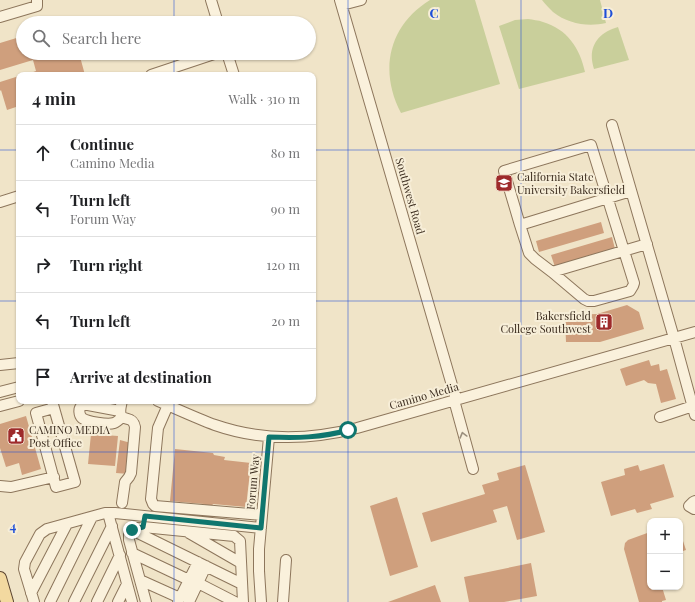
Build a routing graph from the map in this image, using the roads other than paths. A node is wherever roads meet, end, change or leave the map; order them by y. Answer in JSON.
{"nodes":[{"id":1,"x":37,"y":0,"type":"edge"},
{"id":2,"x":211,"y":0,"type":"edge"},
{"id":3,"x":361,"y":0,"type":"edge"},
{"id":4,"x":341,"y":3,"type":"edge"},
{"id":5,"x":216,"y":16,"type":"edge"},
{"id":6,"x":0,"y":17,"type":"edge"},
{"id":7,"x":196,"y":60,"type":"edge"},
{"id":8,"x":229,"y":60,"type":"edge"},
{"id":9,"x":160,"y":72,"type":"edge"},
{"id":10,"x":233,"y":72,"type":"edge"},
{"id":11,"x":612,"y":125,"type":"dead end"},
{"id":12,"x":632,"y":191,"type":"junction"},
{"id":13,"x":16,"y":197,"type":"edge"},
{"id":14,"x":608,"y":198,"type":"junction"},
{"id":15,"x":0,"y":202,"type":"edge"},
{"id":16,"x":520,"y":225,"type":"junction"},
{"id":17,"x":647,"y":244,"type":"junction"},
{"id":18,"x":624,"y":251,"type":"junction"},
{"id":19,"x":552,"y":272,"type":"junction"},
{"id":20,"x":695,"y":332,"type":"edge"},
{"id":21,"x":674,"y":338,"type":"junction"},
{"id":22,"x":16,"y":363,"type":"edge"},
{"id":23,"x":0,"y":365,"type":"edge"},
{"id":24,"x":16,"y":388,"type":"edge"},
{"id":25,"x":0,"y":392,"type":"edge"},
{"id":26,"x":455,"y":400,"type":"junction"},
{"id":27,"x":16,"y":402,"type":"edge"},
{"id":28,"x":122,"y":404,"type":"edge"},
{"id":29,"x":163,"y":404,"type":"edge"},
{"id":30,"x":165,"y":404,"type":"edge"},
{"id":31,"x":53,"y":405,"type":"edge"},
{"id":32,"x":0,"y":406,"type":"edge"},
{"id":33,"x":694,"y":411,"type":"edge"},
{"id":34,"x":660,"y":417,"type":"dead end"},
{"id":35,"x":269,"y":437,"type":"junction"},
{"id":36,"x":473,"y":469,"type":"dead end"},
{"id":37,"x":54,"y":477,"type":"junction"},
{"id":38,"x":0,"y":486,"type":"edge"},
{"id":39,"x":122,"y":503,"type":"dead end"},
{"id":40,"x":108,"y":514,"type":"junction"},
{"id":41,"x":262,"y":515,"type":"junction"},
{"id":42,"x":145,"y":516,"type":"junction"},
{"id":43,"x":92,"y":517,"type":"junction"},
{"id":44,"x":67,"y":524,"type":"junction"},
{"id":45,"x":112,"y":526,"type":"junction"},
{"id":46,"x":143,"y":527,"type":"junction"},
{"id":47,"x":261,"y":528,"type":"junction"},
{"id":48,"x":132,"y":530,"type":"junction"},
{"id":49,"x":186,"y":532,"type":"junction"},
{"id":50,"x":132,"y":552,"type":"junction"},
{"id":51,"x":120,"y":555,"type":"junction"},
{"id":52,"x":286,"y":560,"type":"dead end"},
{"id":53,"x":241,"y":563,"type":"junction"},
{"id":54,"x":202,"y":564,"type":"junction"},
{"id":55,"x":0,"y":578,"type":"edge"},
{"id":56,"x":140,"y":580,"type":"junction"},
{"id":57,"x":193,"y":582,"type":"junction"},
{"id":58,"x":127,"y":584,"type":"junction"},
{"id":59,"x":242,"y":587,"type":"junction"},
{"id":60,"x":260,"y":597,"type":"edge"},
{"id":61,"x":32,"y":598,"type":"edge"},
{"id":62,"x":182,"y":601,"type":"edge"},
{"id":63,"x":7,"y":602,"type":"edge"},
{"id":64,"x":50,"y":602,"type":"edge"},
{"id":65,"x":74,"y":602,"type":"edge"},
{"id":66,"x":97,"y":602,"type":"edge"},
{"id":67,"x":118,"y":602,"type":"edge"},
{"id":68,"x":132,"y":602,"type":"edge"},
{"id":69,"x":146,"y":602,"type":"edge"},
{"id":70,"x":235,"y":602,"type":"edge"},
{"id":71,"x":243,"y":602,"type":"edge"},
{"id":72,"x":283,"y":602,"type":"edge"}],
"edges":[{"from":1,"to":6,"type":"street"},
{"from":2,"to":5,"type":"street"},
{"from":3,"to":4,"type":"street"},
{"from":4,"to":26,"type":"street","name":"Southwest Road"},
{"from":7,"to":9,"type":"street"},
{"from":8,"to":10,"type":"street"},
{"from":11,"to":12,"type":"street"},
{"from":12,"to":14,"type":"street"},
{"from":12,"to":17,"type":"street"},
{"from":13,"to":15,"type":"street"},
{"from":14,"to":16,"type":"street"},
{"from":14,"to":16,"type":"street"},
{"from":14,"to":18,"type":"street"},
{"from":16,"to":19,"type":"street"},
{"from":17,"to":18,"type":"street"},
{"from":17,"to":21,"type":"street"},
{"from":18,"to":19,"type":"street"},
{"from":18,"to":19,"type":"street"},
{"from":20,"to":21,"type":"street","name":"Camino Media"},
{"from":21,"to":26,"type":"street","name":"Camino Media"},
{"from":21,"to":33,"type":"street"},
{"from":22,"to":23,"type":"street"},
{"from":24,"to":25,"type":"street"},
{"from":26,"to":35,"type":"street","name":"Camino Media"},
{"from":36,"to":26,"type":"street","name":"Southwest Road","one_way":true},
{"from":27,"to":32,"type":"street"},
{"from":28,"to":39,"type":"street"},
{"from":29,"to":41,"type":"street"},
{"from":30,"to":35,"type":"street","name":"Camino Media"},
{"from":31,"to":37,"type":"street"},
{"from":31,"to":37,"type":"street"},
{"from":33,"to":34,"type":"street"},
{"from":35,"to":41,"type":"street","name":"Forum Way"},
{"from":37,"to":38,"type":"street"},
{"from":40,"to":42,"type":"street"},
{"from":40,"to":43,"type":"street"},
{"from":40,"to":45,"type":"street"},
{"from":41,"to":47,"type":"street","name":"Forum Way"},
{"from":42,"to":46,"type":"street"},
{"from":42,"to":47,"type":"street"},
{"from":43,"to":44,"type":"street"},
{"from":43,"to":64,"type":"street"},
{"from":44,"to":61,"type":"street"},
{"from":44,"to":61,"type":"street"},
{"from":45,"to":51,"type":"street"},
{"from":45,"to":65,"type":"street"},
{"from":46,"to":48,"type":"street"},
{"from":46,"to":49,"type":"street"},
{"from":47,"to":60,"type":"street","name":"Forum Way"},
{"from":48,"to":50,"type":"street"},
{"from":48,"to":54,"type":"street"},
{"from":49,"to":53,"type":"street"},
{"from":49,"to":53,"type":"street"},
{"from":50,"to":56,"type":"street"},
{"from":50,"to":57,"type":"street"},
{"from":51,"to":58,"type":"street"},
{"from":51,"to":66,"type":"street"},
{"from":52,"to":72,"type":"street"},
{"from":53,"to":59,"type":"street"},
{"from":54,"to":57,"type":"street"},
{"from":54,"to":59,"type":"street"},
{"from":55,"to":63,"type":"main road"},
{"from":56,"to":62,"type":"street"},
{"from":56,"to":69,"type":"street"},
{"from":57,"to":62,"type":"street"},
{"from":57,"to":70,"type":"street"},
{"from":58,"to":67,"type":"street"},
{"from":58,"to":68,"type":"street"},
{"from":59,"to":60,"type":"street"},
{"from":59,"to":71,"type":"street"}]}
